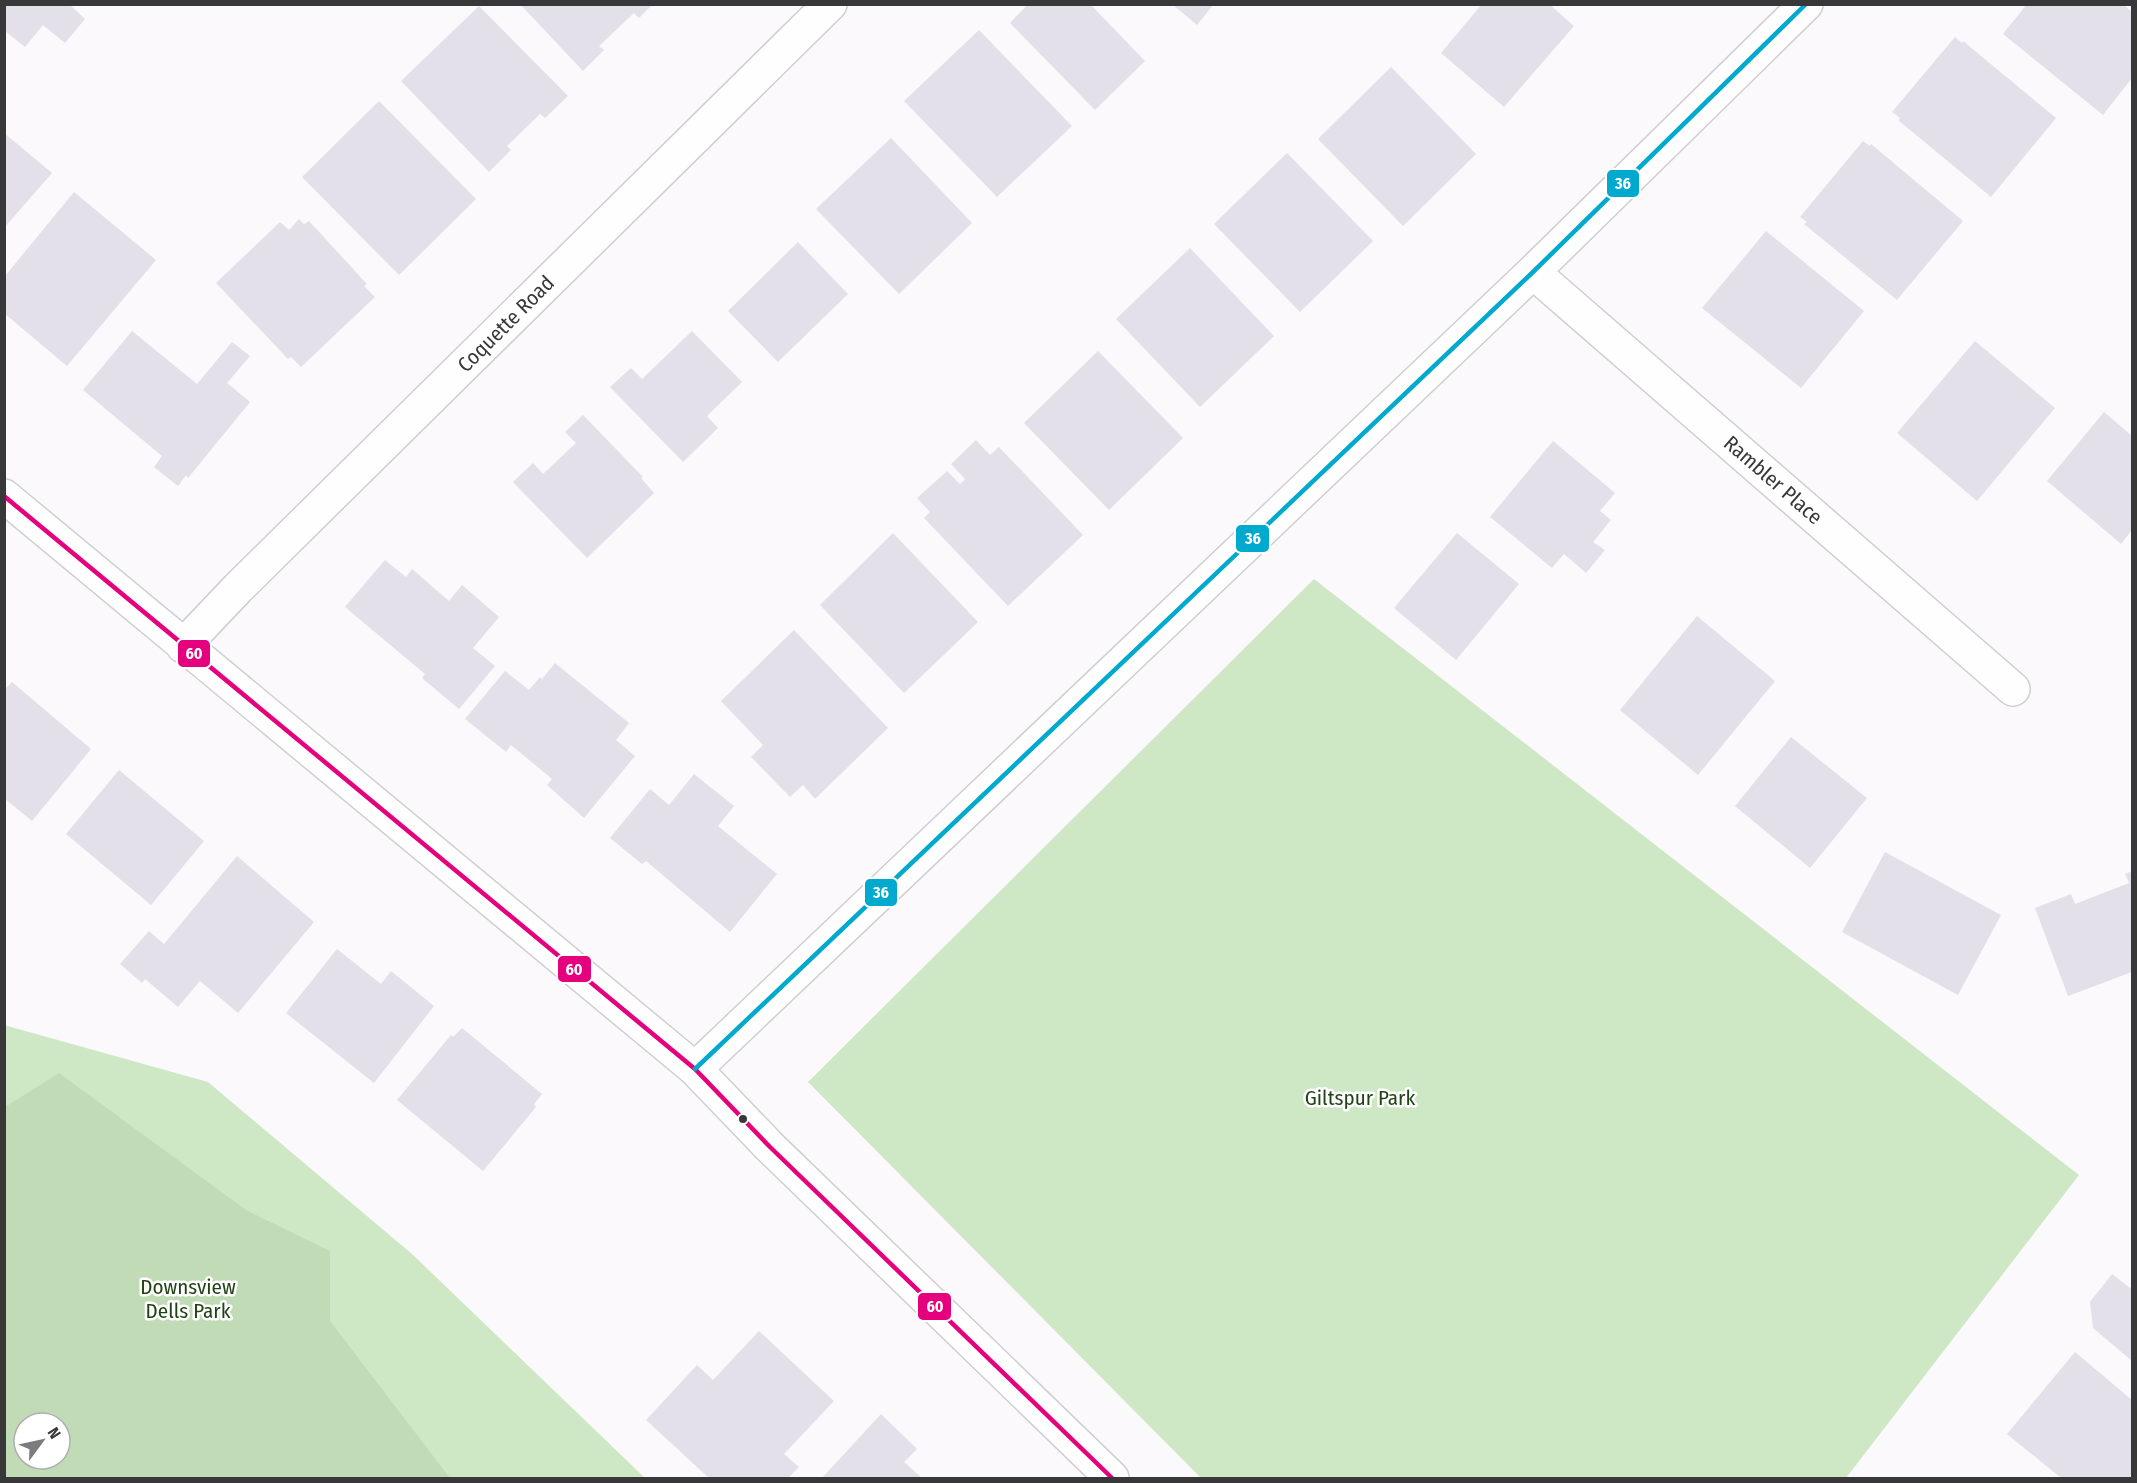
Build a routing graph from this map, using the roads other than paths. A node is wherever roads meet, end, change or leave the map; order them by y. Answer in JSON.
{"nodes":[{"id":1,"x":830,"y":4,"type":"edge"},
{"id":2,"x":1806,"y":4,"type":"edge"},
{"id":3,"x":1533,"y":272,"type":"junction"},
{"id":4,"x":4,"y":496,"type":"edge"},
{"id":5,"x":183,"y":646,"type":"junction"},
{"id":6,"x":2013,"y":688,"type":"dead end"},
{"id":7,"x":695,"y":1069,"type":"junction"},
{"id":8,"x":1112,"y":1479,"type":"edge"}],
"edges":[{"from":1,"to":5,"type":"street","name":"Coquette Road"},
{"from":2,"to":3,"type":"street"},
{"from":3,"to":6,"type":"street","name":"Rambler Place"},
{"from":3,"to":7,"type":"street"},
{"from":4,"to":5,"type":"street"},
{"from":5,"to":7,"type":"street"},
{"from":7,"to":8,"type":"street"}]}
